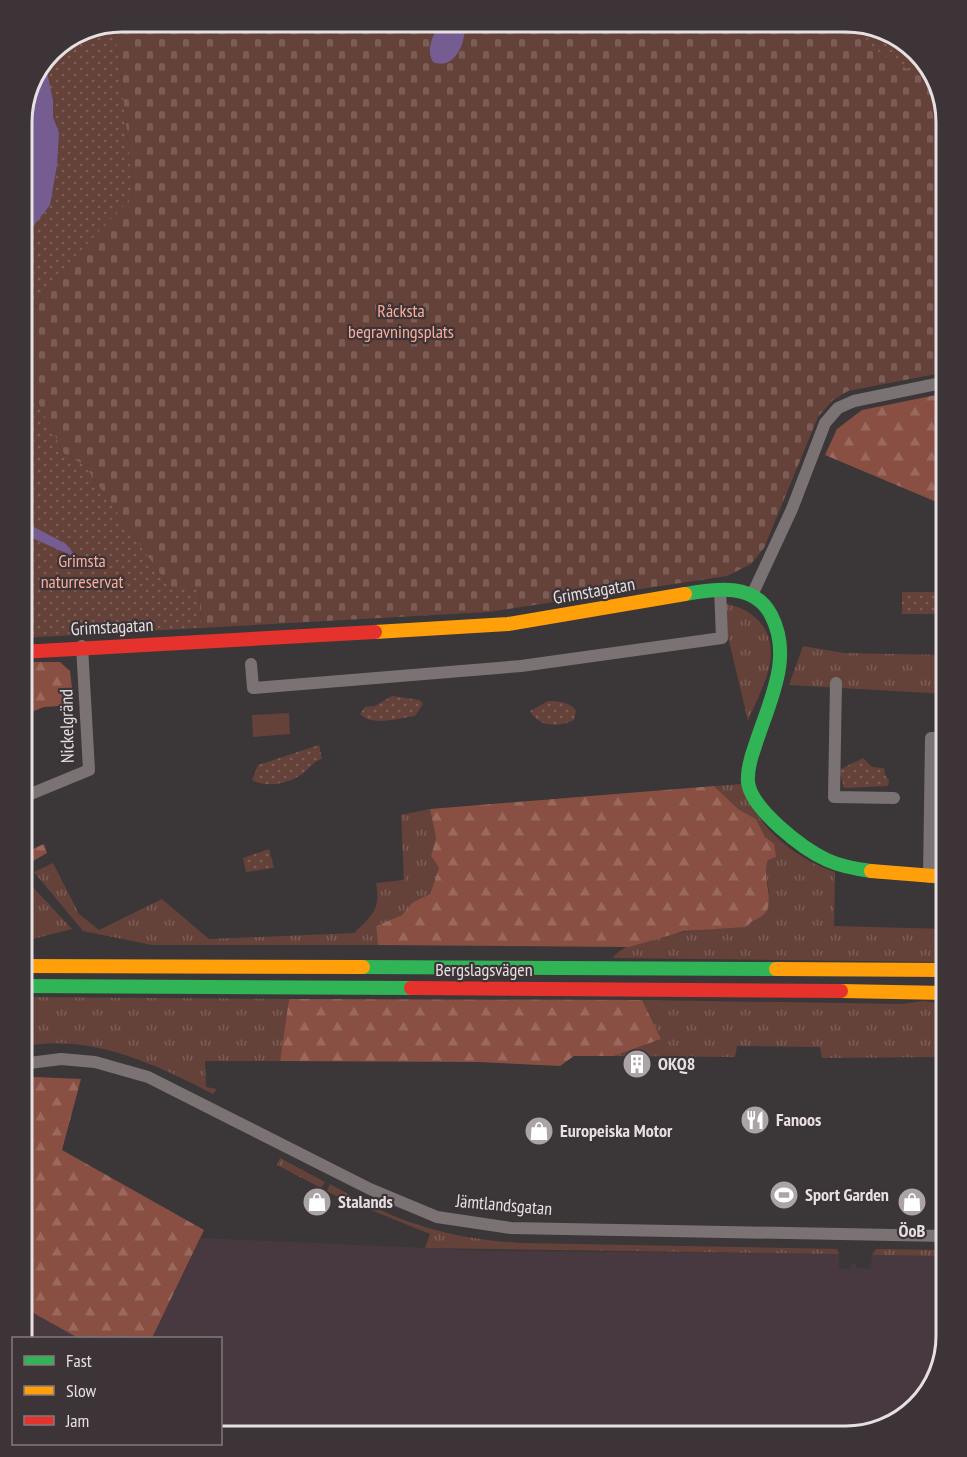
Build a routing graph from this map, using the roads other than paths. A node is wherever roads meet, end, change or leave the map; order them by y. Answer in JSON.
{"nodes":[{"id":1,"x":936,"y":384,"type":"edge"},
{"id":2,"x":720,"y":589,"type":"junction"},
{"id":3,"x":752,"y":595,"type":"junction"},
{"id":4,"x":82,"y":646,"type":"junction"},
{"id":5,"x":32,"y":651,"type":"edge"},
{"id":6,"x":251,"y":664,"type":"dead end"},
{"id":7,"x":836,"y":683,"type":"dead end"},
{"id":8,"x":936,"y":738,"type":"edge"},
{"id":9,"x":32,"y":793,"type":"edge"},
{"id":10,"x":894,"y":798,"type":"dead end"},
{"id":11,"x":929,"y":877,"type":"junction"},
{"id":12,"x":936,"y":877,"type":"edge"},
{"id":13,"x":32,"y":966,"type":"edge"},
{"id":14,"x":936,"y":970,"type":"edge"},
{"id":15,"x":32,"y":986,"type":"edge"},
{"id":16,"x":936,"y":993,"type":"edge"},
{"id":17,"x":32,"y":1063,"type":"edge"},
{"id":18,"x":936,"y":1236,"type":"edge"}],
"edges":[{"from":1,"to":3,"type":"street"},
{"from":2,"to":3,"type":"main road","name":"Grimstagatan"},
{"from":2,"to":4,"type":"main road","name":"Grimstagatan"},
{"from":2,"to":6,"type":"street"},
{"from":3,"to":11,"type":"main road"},
{"from":4,"to":5,"type":"main road","name":"Grimstagatan"},
{"from":4,"to":9,"type":"street","name":"Nickelgränd"},
{"from":7,"to":10,"type":"street"},
{"from":8,"to":11,"type":"street"},
{"from":11,"to":12,"type":"main road"},
{"from":13,"to":14,"type":"main road","name":"Bergslagsvägen"},
{"from":15,"to":16,"type":"main road","name":"Bergslagsvägen"},
{"from":17,"to":18,"type":"street","name":"Jämtlandsgatan"}]}
